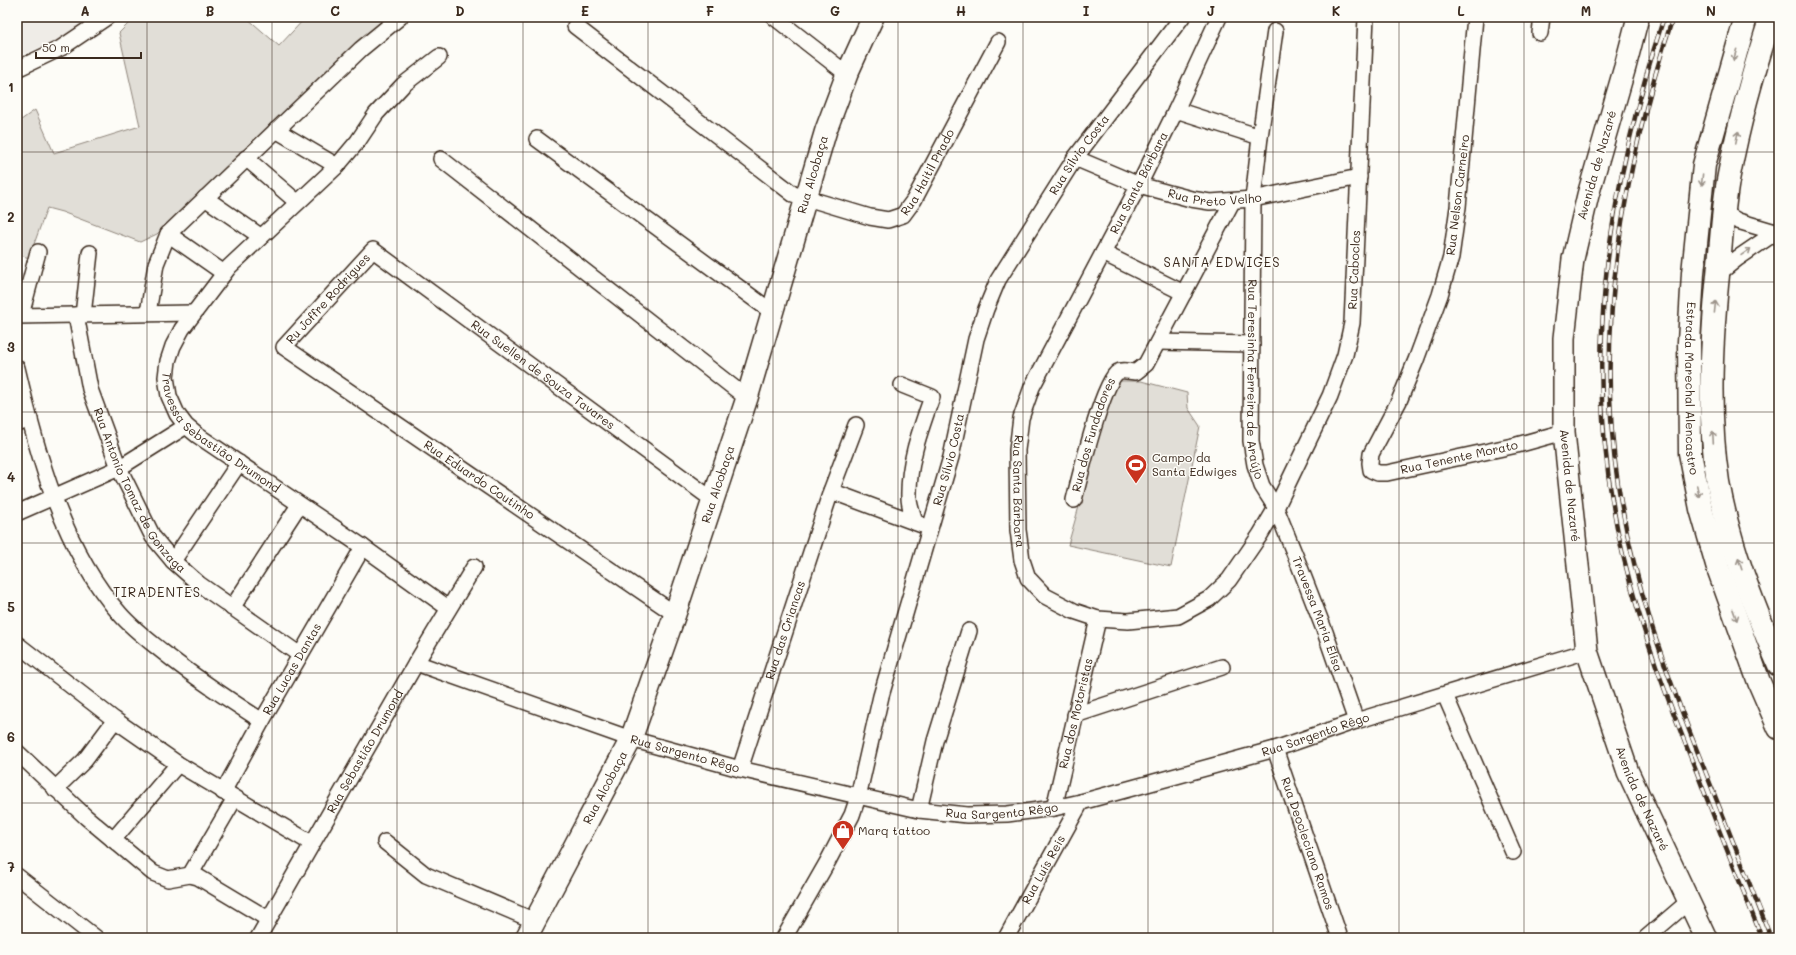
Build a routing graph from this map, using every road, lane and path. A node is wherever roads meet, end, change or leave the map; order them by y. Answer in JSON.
{"nodes":[{"id":1,"x":107,"y":17,"type":"edge"},
{"id":2,"x":400,"y":17,"type":"edge"},
{"id":3,"x":774,"y":17,"type":"edge"},
{"id":4,"x":873,"y":17,"type":"edge"},
{"id":5,"x":1182,"y":17,"type":"edge"},
{"id":6,"x":1219,"y":17,"type":"edge"},
{"id":7,"x":1366,"y":17,"type":"edge"},
{"id":8,"x":1476,"y":17,"type":"edge"},
{"id":9,"x":1542,"y":17,"type":"edge"},
{"id":10,"x":1638,"y":17,"type":"edge"},
{"id":11,"x":1746,"y":17,"type":"edge"},
{"id":12,"x":1771,"y":17,"type":"edge"},
{"id":13,"x":575,"y":26,"type":"dead end"},
{"id":14,"x":1275,"y":31,"type":"dead end"},
{"id":15,"x":1540,"y":33,"type":"dead end"},
{"id":16,"x":998,"y":42,"type":"dead end"},
{"id":17,"x":439,"y":57,"type":"dead end"},
{"id":18,"x":17,"y":69,"type":"edge"},
{"id":19,"x":847,"y":74,"type":"junction"},
{"id":20,"x":1176,"y":110,"type":"junction"},
{"id":21,"x":276,"y":130,"type":"junction"},
{"id":22,"x":1260,"y":137,"type":"junction"},
{"id":23,"x":537,"y":139,"type":"dead end"},
{"id":24,"x":246,"y":158,"type":"junction"},
{"id":25,"x":1075,"y":158,"type":"junction"},
{"id":26,"x":441,"y":159,"type":"dead end"},
{"id":27,"x":337,"y":166,"type":"junction"},
{"id":28,"x":1359,"y":177,"type":"junction"},
{"id":29,"x":1139,"y":185,"type":"junction"},
{"id":30,"x":204,"y":198,"type":"junction"},
{"id":31,"x":807,"y":198,"type":"junction"},
{"id":32,"x":1253,"y":199,"type":"junction"},
{"id":33,"x":297,"y":202,"type":"junction"},
{"id":34,"x":1232,"y":202,"type":"junction"},
{"id":35,"x":1724,"y":212,"type":"junction"},
{"id":36,"x":1777,"y":231,"type":"edge"},
{"id":37,"x":168,"y":234,"type":"junction"},
{"id":38,"x":260,"y":236,"type":"junction"},
{"id":39,"x":373,"y":250,"type":"joint"},
{"id":40,"x":38,"y":252,"type":"dead end"},
{"id":41,"x":90,"y":253,"type":"dead end"},
{"id":42,"x":1103,"y":253,"type":"junction"},
{"id":43,"x":1694,"y":265,"type":"junction"},
{"id":44,"x":1719,"y":268,"type":"junction"},
{"id":45,"x":224,"y":274,"type":"junction"},
{"id":46,"x":1184,"y":293,"type":"junction"},
{"id":47,"x":772,"y":312,"type":"junction"},
{"id":48,"x":148,"y":313,"type":"junction"},
{"id":49,"x":193,"y":313,"type":"junction"},
{"id":50,"x":79,"y":315,"type":"junction"},
{"id":51,"x":19,"y":316,"type":"edge"},
{"id":52,"x":1158,"y":342,"type":"junction"},
{"id":53,"x":1252,"y":344,"type":"junction"},
{"id":54,"x":284,"y":347,"type":"joint"},
{"id":55,"x":17,"y":368,"type":"edge"},
{"id":56,"x":902,"y":385,"type":"dead end"},
{"id":57,"x":746,"y":398,"type":"junction"},
{"id":58,"x":23,"y":422,"type":"edge"},
{"id":59,"x":856,"y":425,"type":"dead end"},
{"id":60,"x":186,"y":426,"type":"junction"},
{"id":61,"x":1564,"y":432,"type":"junction"},
{"id":62,"x":1371,"y":454,"type":"joint"},
{"id":63,"x":239,"y":463,"type":"junction"},
{"id":64,"x":119,"y":468,"type":"junction"},
{"id":65,"x":831,"y":491,"type":"junction"},
{"id":66,"x":54,"y":497,"type":"junction"},
{"id":67,"x":713,"y":500,"type":"junction"},
{"id":68,"x":1074,"y":500,"type":"dead end"},
{"id":69,"x":299,"y":505,"type":"junction"},
{"id":70,"x":1276,"y":508,"type":"junction"},
{"id":71,"x":17,"y":513,"type":"edge"},
{"id":72,"x":916,"y":522,"type":"junction"},
{"id":73,"x":930,"y":528,"type":"junction"},
{"id":74,"x":363,"y":548,"type":"junction"},
{"id":75,"x":173,"y":562,"type":"junction"},
{"id":76,"x":474,"y":567,"type":"dead end"},
{"id":77,"x":232,"y":608,"type":"junction"},
{"id":78,"x":448,"y":608,"type":"junction"},
{"id":79,"x":675,"y":614,"type":"junction"},
{"id":80,"x":1098,"y":619,"type":"junction"},
{"id":81,"x":970,"y":631,"type":"dead end"},
{"id":82,"x":17,"y":644,"type":"edge"},
{"id":83,"x":1587,"y":651,"type":"junction"},
{"id":84,"x":1776,"y":654,"type":"edge"},
{"id":85,"x":300,"y":655,"type":"junction"},
{"id":86,"x":416,"y":663,"type":"junction"},
{"id":87,"x":1222,"y":667,"type":"dead end"},
{"id":88,"x":1445,"y":695,"type":"junction"},
{"id":89,"x":1075,"y":715,"type":"junction"},
{"id":90,"x":115,"y":720,"type":"junction"},
{"id":91,"x":262,"y":721,"type":"junction"},
{"id":92,"x":1356,"y":721,"type":"junction"},
{"id":93,"x":1779,"y":728,"type":"edge"},
{"id":94,"x":631,"y":738,"type":"junction"},
{"id":95,"x":1274,"y":749,"type":"junction"},
{"id":96,"x":17,"y":752,"type":"edge"},
{"id":97,"x":178,"y":764,"type":"junction"},
{"id":98,"x":740,"y":769,"type":"junction"},
{"id":99,"x":54,"y":789,"type":"junction"},
{"id":100,"x":229,"y":795,"type":"junction"},
{"id":101,"x":858,"y":797,"type":"junction"},
{"id":102,"x":1081,"y":802,"type":"junction"},
{"id":103,"x":1054,"y":808,"type":"junction"},
{"id":104,"x":919,"y":810,"type":"junction"},
{"id":105,"x":113,"y":840,"type":"junction"},
{"id":106,"x":385,"y":842,"type":"dead end"},
{"id":107,"x":311,"y":843,"type":"junction"},
{"id":108,"x":1512,"y":852,"type":"dead end"},
{"id":109,"x":190,"y":875,"type":"junction"},
{"id":110,"x":17,"y":876,"type":"edge"},
{"id":111,"x":1688,"y":902,"type":"junction"},
{"id":112,"x":268,"y":919,"type":"junction"},
{"id":113,"x":530,"y":930,"type":"edge"},
{"id":114,"x":1338,"y":937,"type":"edge"},
{"id":115,"x":96,"y":938,"type":"edge"},
{"id":116,"x":258,"y":938,"type":"edge"},
{"id":117,"x":784,"y":938,"type":"edge"},
{"id":118,"x":1006,"y":938,"type":"edge"},
{"id":119,"x":1646,"y":938,"type":"edge"},
{"id":120,"x":1706,"y":938,"type":"edge"}],
"edges":[{"from":1,"to":18,"type":"street"},
{"from":2,"to":21,"type":"street"},
{"from":3,"to":19,"type":"street"},
{"from":4,"to":19,"type":"main road","name":"Rua Alcobaça"},
{"from":5,"to":25,"type":"street","name":"Rua Sílvio Costa"},
{"from":6,"to":20,"type":"street","name":"Rua Santa Bárbara"},
{"from":7,"to":28,"type":"street","name":"Rua Caboclos"},
{"from":8,"to":62,"type":"street","name":"Rua Nelson Carneiro"},
{"from":9,"to":15,"type":"street"},
{"from":10,"to":61,"type":"main road","name":"Avenida de Nazaré"},
{"from":11,"to":43,"type":"main road","name":"Estrada Marechal Alencastro","one_way":true},
{"from":35,"to":12,"type":"main road","name":"Estrada Marechal Alencastro","one_way":true},
{"from":13,"to":31,"type":"street","name":"Rua Haitil Prado"},
{"from":14,"to":22,"type":"street","name":"Rua Teresinha Ferreira de Araújo"},
{"from":16,"to":31,"type":"street","name":"Rua Haitil Prado"},
{"from":17,"to":27,"type":"street","name":"Travessa Sebastião Drumond"},
{"from":19,"to":31,"type":"main road","name":"Rua Alcobaça"},
{"from":20,"to":22,"type":"street"},
{"from":20,"to":29,"type":"street","name":"Rua Santa Bárbara"},
{"from":21,"to":24,"type":"street"},
{"from":21,"to":27,"type":"street"},
{"from":22,"to":32,"type":"street","name":"Rua Teresinha Ferreira de Araújo"},
{"from":23,"to":47,"type":"street"},
{"from":24,"to":30,"type":"street"},
{"from":24,"to":33,"type":"street"},
{"from":25,"to":29,"type":"street","name":"Rua Preto Velho"},
{"from":25,"to":73,"type":"street","name":"Rua Sílvio Costa"},
{"from":26,"to":57,"type":"street"},
{"from":27,"to":33,"type":"street","name":"Travessa Sebastião Drumond"},
{"from":28,"to":32,"type":"street","name":"Rua Preto Velho"},
{"from":28,"to":70,"type":"street","name":"Rua Caboclos"},
{"from":29,"to":34,"type":"street","name":"Rua Preto Velho"},
{"from":29,"to":42,"type":"street","name":"Rua Santa Bárbara"},
{"from":30,"to":37,"type":"street"},
{"from":30,"to":38,"type":"street"},
{"from":31,"to":47,"type":"main road","name":"Rua Alcobaça"},
{"from":32,"to":34,"type":"street","name":"Rua Preto Velho"},
{"from":32,"to":53,"type":"street","name":"Rua Teresinha Ferreira de Araújo"},
{"from":33,"to":38,"type":"street","name":"Travessa Sebastião Drumond"},
{"from":34,"to":46,"type":"street","name":"Rua dos Fundadores"},
{"from":35,"to":36,"type":"street"},
{"from":35,"to":44,"type":"main road","name":"Estrada Marechal Alencastro"},
{"from":44,"to":36,"type":"street","one_way":true},
{"from":37,"to":45,"type":"street"},
{"from":37,"to":48,"type":"street"},
{"from":38,"to":45,"type":"street","name":"Travessa Sebastião Drumond"},
{"from":39,"to":54,"type":"street","name":"Ru Joffre Rodrigues"},
{"from":39,"to":67,"type":"street","name":"Rua Suellen de Souza Tavares"},
{"from":40,"to":51,"type":"street"},
{"from":41,"to":50,"type":"street","name":"Rua Antonio Tomaz de Gonzaga"},
{"from":42,"to":46,"type":"street"},
{"from":42,"to":80,"type":"street","name":"Rua Santa Bárbara"},
{"from":43,"to":44,"type":"main road"},
{"from":43,"to":93,"type":"main road","name":"Estrada Marechal Alencastro","one_way":true},
{"from":84,"to":44,"type":"main road","name":"Estrada Marechal Alencastro","one_way":true},
{"from":45,"to":49,"type":"street","name":"Travessa Sebastião Drumond"},
{"from":46,"to":52,"type":"street","name":"Rua dos Fundadores"},
{"from":47,"to":57,"type":"main road","name":"Rua Alcobaça"},
{"from":48,"to":49,"type":"street"},
{"from":48,"to":50,"type":"street"},
{"from":49,"to":60,"type":"street","name":"Travessa Sebastião Drumond"},
{"from":50,"to":51,"type":"street"},
{"from":50,"to":64,"type":"street","name":"Rua Antonio Tomaz de Gonzaga"},
{"from":52,"to":53,"type":"street"},
{"from":52,"to":68,"type":"street","name":"Rua dos Fundadores"},
{"from":53,"to":70,"type":"street","name":"Rua Teresinha Ferreira de Araújo"},
{"from":54,"to":79,"type":"street","name":"Rua Eduardo Coutinho"},
{"from":55,"to":58,"type":"street"},
{"from":56,"to":72,"type":"street"},
{"from":57,"to":67,"type":"main road","name":"Rua Alcobaça"},
{"from":58,"to":66,"type":"street"},
{"from":59,"to":65,"type":"street","name":"Rua das Criancas"},
{"from":60,"to":63,"type":"street","name":"Travessa Sebastião Drumond"},
{"from":60,"to":64,"type":"street"},
{"from":61,"to":62,"type":"street","name":"Rua Tenente Morato"},
{"from":61,"to":83,"type":"main road","name":"Avenida de Nazaré"},
{"from":63,"to":69,"type":"street","name":"Travessa Sebastião Drumond"},
{"from":63,"to":75,"type":"street"},
{"from":64,"to":66,"type":"street"},
{"from":64,"to":75,"type":"street","name":"Rua Antonio Tomaz de Gonzaga"},
{"from":65,"to":72,"type":"street"},
{"from":65,"to":98,"type":"street","name":"Rua das Criancas"},
{"from":66,"to":71,"type":"street"},
{"from":66,"to":91,"type":"street"},
{"from":67,"to":79,"type":"main road","name":"Rua Alcobaça"},
{"from":69,"to":74,"type":"street","name":"Travessa Sebastião Drumond"},
{"from":69,"to":77,"type":"street"},
{"from":70,"to":80,"type":"street","name":"Rua Santa Bárbara"},
{"from":70,"to":92,"type":"street","name":"Travessa Maria Elisa"},
{"from":72,"to":73,"type":"street"},
{"from":73,"to":101,"type":"street","name":"Rua Sílvio Costa"},
{"from":74,"to":78,"type":"street","name":"Travessa Sebastião Drumond"},
{"from":74,"to":85,"type":"street","name":"Rua Lucas Dantas"},
{"from":75,"to":77,"type":"street","name":"Rua Antonio Tomaz de Gonzaga"},
{"from":76,"to":78,"type":"street","name":"Rua Sebastião Drumond"},
{"from":77,"to":85,"type":"street","name":"Rua Antonio Tomaz de Gonzaga"},
{"from":78,"to":86,"type":"street","name":"Rua Sebastião Drumond"},
{"from":79,"to":94,"type":"main road","name":"Rua Alcobaça"},
{"from":80,"to":89,"type":"street","name":"Rua dos Motoristas"},
{"from":81,"to":104,"type":"street"},
{"from":82,"to":90,"type":"street"},
{"from":83,"to":88,"type":"street","name":"Rua Sargento Rêgo"},
{"from":83,"to":111,"type":"main road","name":"Avenida de Nazaré"},
{"from":85,"to":91,"type":"street","name":"Rua Lucas Dantas"},
{"from":86,"to":94,"type":"street","name":"Rua Sargento Rêgo"},
{"from":86,"to":107,"type":"street","name":"Rua Sebastião Drumond"},
{"from":87,"to":89,"type":"street"},
{"from":88,"to":92,"type":"street","name":"Rua Sargento Rêgo"},
{"from":88,"to":108,"type":"street"},
{"from":89,"to":103,"type":"street","name":"Rua dos Motoristas"},
{"from":90,"to":97,"type":"street"},
{"from":90,"to":99,"type":"street"},
{"from":91,"to":100,"type":"street","name":"Rua Lucas Dantas"},
{"from":92,"to":95,"type":"street","name":"Rua Sargento Rêgo"},
{"from":94,"to":98,"type":"street","name":"Rua Sargento Rêgo"},
{"from":94,"to":113,"type":"main road","name":"Rua Alcobaça"},
{"from":95,"to":102,"type":"street","name":"Rua Sargento Rêgo"},
{"from":95,"to":114,"type":"street","name":"Rua Deocleciano Ramos"},
{"from":96,"to":99,"type":"street"},
{"from":97,"to":100,"type":"street"},
{"from":97,"to":105,"type":"street"},
{"from":98,"to":101,"type":"street","name":"Rua Sargento Rêgo"},
{"from":99,"to":105,"type":"street"},
{"from":100,"to":107,"type":"street"},
{"from":100,"to":109,"type":"street","name":"Rua Lucas Dantas"},
{"from":101,"to":104,"type":"street","name":"Rua Sargento Rêgo"},
{"from":101,"to":117,"type":"street","name":"Rua Sílvio Costa"},
{"from":102,"to":103,"type":"street","name":"Rua Sargento Rêgo"},
{"from":102,"to":118,"type":"street","name":"Rua Luís Reis"},
{"from":103,"to":104,"type":"street","name":"Rua Sargento Rêgo"},
{"from":105,"to":109,"type":"street"},
{"from":106,"to":113,"type":"street"},
{"from":107,"to":112,"type":"street","name":"Rua Sebastião Drumond"},
{"from":109,"to":112,"type":"street"},
{"from":110,"to":115,"type":"street"},
{"from":111,"to":119,"type":"street"},
{"from":111,"to":120,"type":"main road","name":"Avenida de Nazaré"},
{"from":112,"to":116,"type":"street","name":"Rua Sebastião Drumond"}]}
